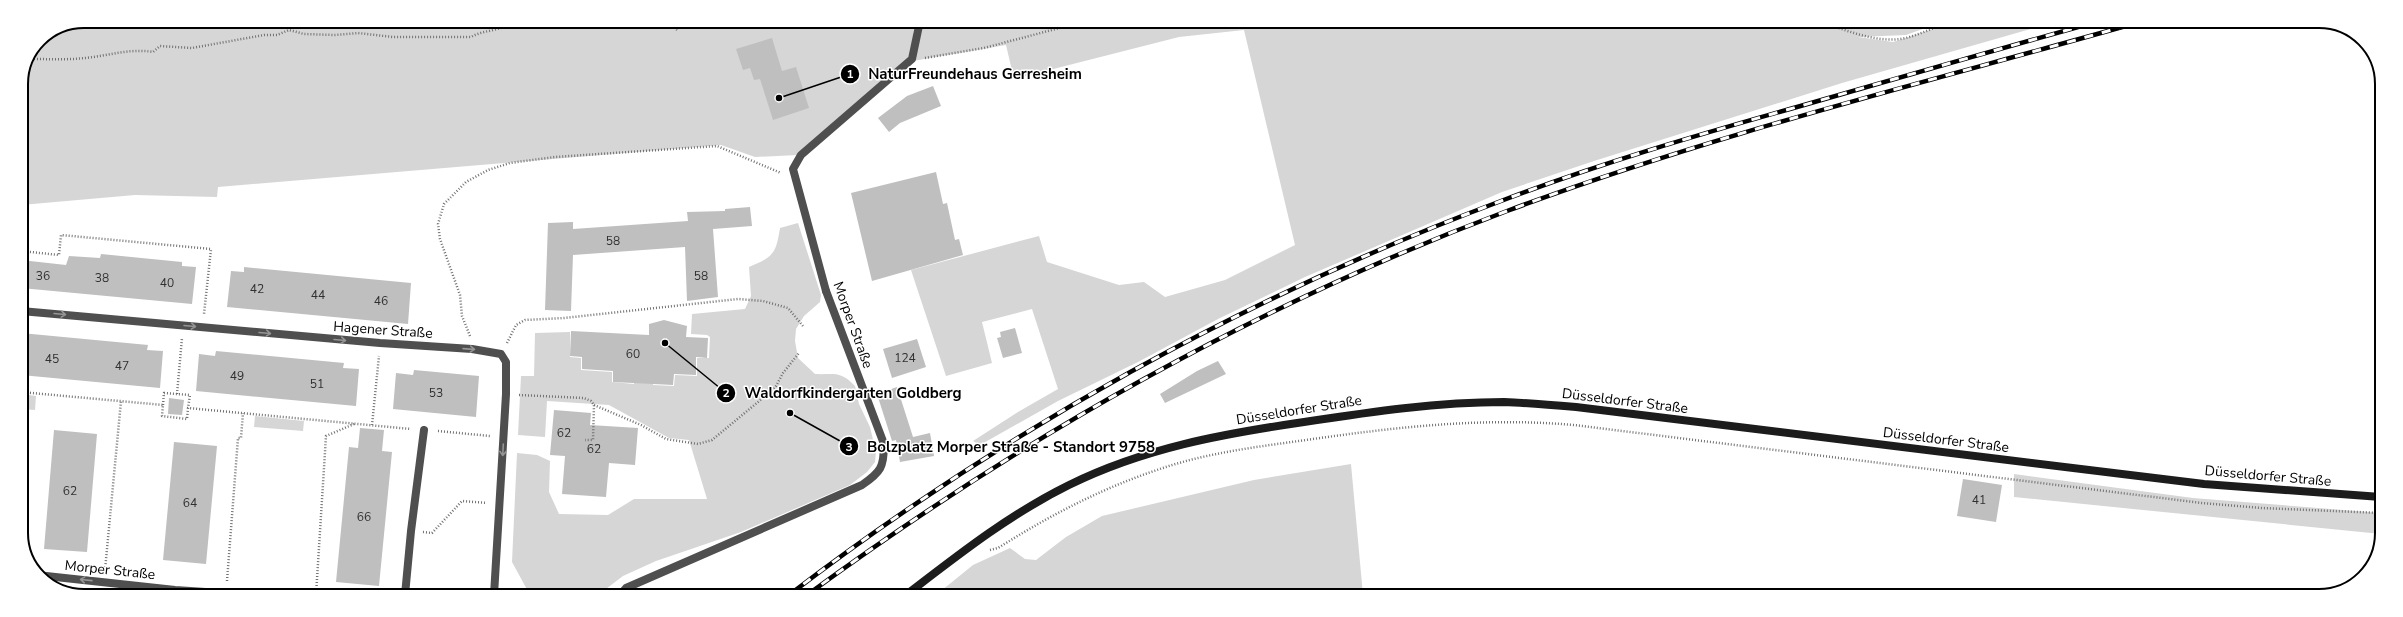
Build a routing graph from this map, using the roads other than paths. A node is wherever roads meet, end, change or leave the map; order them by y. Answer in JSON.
{"nodes":[{"id":1,"x":919,"y":28,"type":"edge"},
{"id":2,"x":28,"y":312,"type":"edge"},
{"id":3,"x":424,"y":430,"type":"road end"},
{"id":4,"x":2375,"y":498,"type":"edge"},
{"id":5,"x":49,"y":576,"type":"edge"},
{"id":6,"x":182,"y":589,"type":"edge"},
{"id":7,"x":406,"y":589,"type":"edge"},
{"id":8,"x":494,"y":589,"type":"edge"},
{"id":9,"x":625,"y":589,"type":"edge"},
{"id":10,"x":914,"y":589,"type":"edge"}],
"edges":[{"from":1,"to":9,"type":"street","name":"Morper Straße"},
{"from":2,"to":8,"type":"street","name":"Hagener Straße","one_way":true},
{"from":3,"to":7,"type":"street"},
{"from":4,"to":10,"type":"main road","name":"Düsseldorfer Straße"},
{"from":6,"to":5,"type":"street","name":"Morper Straße","one_way":true}]}
